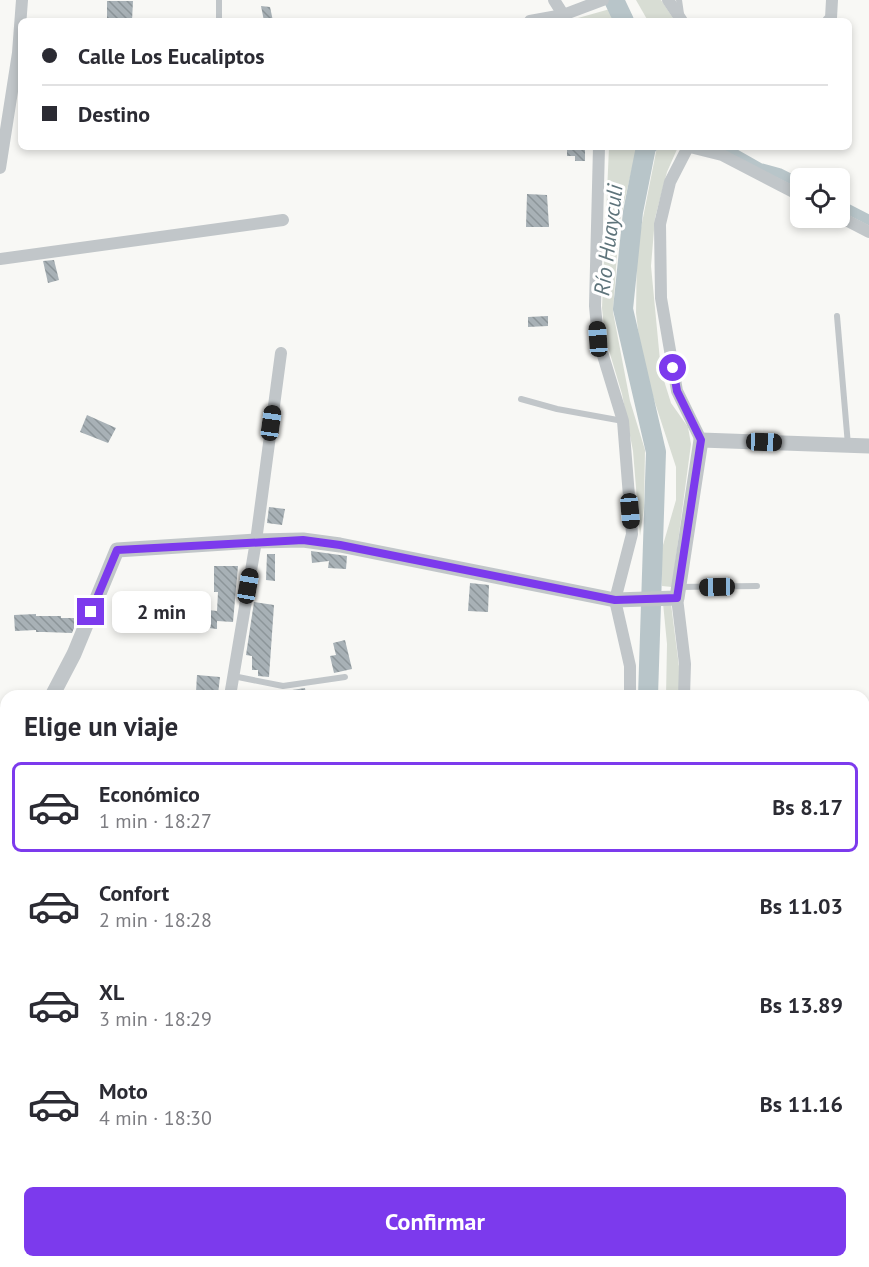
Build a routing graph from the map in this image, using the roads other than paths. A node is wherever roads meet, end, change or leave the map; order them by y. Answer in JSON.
{"nodes":[{"id":1,"x":22,"y":0,"type":"edge"},
{"id":2,"x":219,"y":0,"type":"edge"},
{"id":3,"x":554,"y":0,"type":"edge"},
{"id":4,"x":668,"y":0,"type":"edge"},
{"id":5,"x":679,"y":0,"type":"edge"},
{"id":6,"x":832,"y":0,"type":"edge"},
{"id":7,"x":601,"y":1,"type":"edge"},
{"id":8,"x":21,"y":18,"type":"edge"},
{"id":9,"x":219,"y":18,"type":"edge"},
{"id":10,"x":565,"y":18,"type":"edge"},
{"id":11,"x":680,"y":18,"type":"edge"},
{"id":12,"x":682,"y":18,"type":"edge"},
{"id":13,"x":831,"y":18,"type":"edge"},
{"id":14,"x":18,"y":58,"type":"edge"},
{"id":15,"x":6,"y":97,"type":"edge"},
{"id":16,"x":599,"y":150,"type":"edge"},
{"id":17,"x":687,"y":150,"type":"edge"},
{"id":18,"x":701,"y":150,"type":"edge"},
{"id":19,"x":0,"y":168,"type":"edge"},
{"id":20,"x":790,"y":190,"type":"edge"},
{"id":21,"x":283,"y":220,"type":"dead end"},
{"id":22,"x":850,"y":222,"type":"edge"},
{"id":23,"x":869,"y":232,"type":"edge"},
{"id":24,"x":0,"y":259,"type":"edge"},
{"id":25,"x":837,"y":316,"type":"dead end"},
{"id":26,"x":281,"y":353,"type":"dead end"},
{"id":27,"x":521,"y":399,"type":"dead end"},
{"id":28,"x":623,"y":421,"type":"junction"},
{"id":29,"x":701,"y":440,"type":"junction"},
{"id":30,"x":848,"y":445,"type":"junction"},
{"id":31,"x":869,"y":446,"type":"edge"},
{"id":32,"x":256,"y":541,"type":"junction"},
{"id":33,"x":757,"y":586,"type":"dead end"},
{"id":34,"x":673,"y":594,"type":"junction"},
{"id":35,"x":621,"y":599,"type":"junction"},
{"id":36,"x":232,"y":676,"type":"junction"},
{"id":37,"x":345,"y":677,"type":"dead end"},
{"id":38,"x":55,"y":690,"type":"edge"},
{"id":39,"x":231,"y":690,"type":"edge"},
{"id":40,"x":630,"y":690,"type":"edge"},
{"id":41,"x":684,"y":690,"type":"edge"}],
"edges":[{"from":1,"to":8,"type":"street"},
{"from":2,"to":9,"type":"lane"},
{"from":3,"to":10,"type":"street"},
{"from":4,"to":11,"type":"street"},
{"from":5,"to":12,"type":"lane"},
{"from":6,"to":13,"type":"street"},
{"from":7,"to":10,"type":"street"},
{"from":14,"to":15,"type":"street"},
{"from":15,"to":19,"type":"street"},
{"from":16,"to":28,"type":"street"},
{"from":17,"to":29,"type":"street"},
{"from":18,"to":20,"type":"street"},
{"from":21,"to":24,"type":"street"},
{"from":22,"to":23,"type":"street"},
{"from":25,"to":30,"type":"lane"},
{"from":26,"to":32,"type":"street"},
{"from":27,"to":28,"type":"lane"},
{"from":28,"to":35,"type":"street"},
{"from":29,"to":30,"type":"street"},
{"from":29,"to":34,"type":"street"},
{"from":30,"to":31,"type":"street"},
{"from":32,"to":35,"type":"street"},
{"from":32,"to":36,"type":"street"},
{"from":32,"to":38,"type":"street"},
{"from":33,"to":34,"type":"lane"},
{"from":34,"to":35,"type":"street"},
{"from":34,"to":41,"type":"street"},
{"from":35,"to":40,"type":"street"},
{"from":36,"to":37,"type":"lane"},
{"from":36,"to":39,"type":"street"}]}
